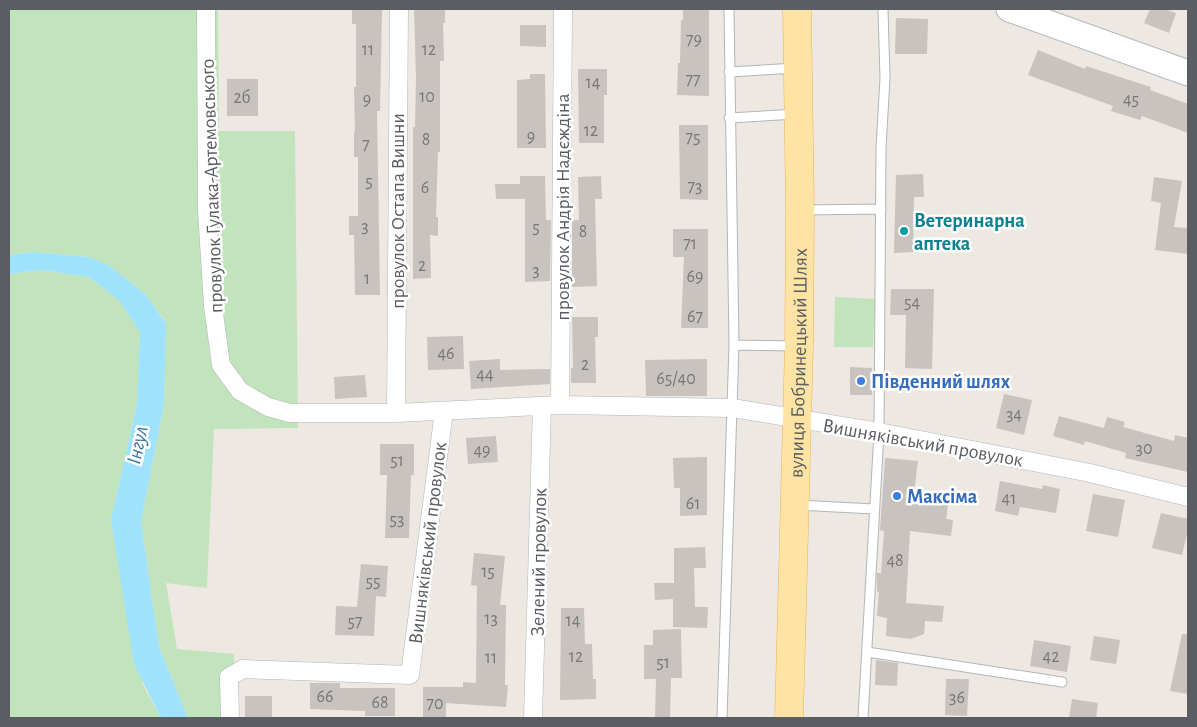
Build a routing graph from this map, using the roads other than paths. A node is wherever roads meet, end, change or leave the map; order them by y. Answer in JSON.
{"nodes":[{"id":1,"x":206,"y":9,"type":"edge"},
{"id":2,"x":399,"y":9,"type":"edge"},
{"id":3,"x":563,"y":9,"type":"edge"},
{"id":4,"x":729,"y":9,"type":"edge"},
{"id":5,"x":797,"y":9,"type":"edge"},
{"id":6,"x":883,"y":9,"type":"edge"},
{"id":7,"x":1009,"y":9,"type":"edge"},
{"id":8,"x":798,"y":68,"type":"junction"},
{"id":9,"x":729,"y":72,"type":"junction"},
{"id":10,"x":1188,"y":73,"type":"edge"},
{"id":11,"x":799,"y":114,"type":"junction"},
{"id":12,"x":729,"y":118,"type":"junction"},
{"id":13,"x":800,"y":210,"type":"junction"},
{"id":14,"x":881,"y":210,"type":"junction"},
{"id":15,"x":734,"y":345,"type":"junction"},
{"id":16,"x":799,"y":346,"type":"junction"},
{"id":17,"x":560,"y":405,"type":"junction"},
{"id":18,"x":542,"y":406,"type":"junction"},
{"id":19,"x":732,"y":408,"type":"junction"},
{"id":20,"x":444,"y":411,"type":"junction"},
{"id":21,"x":396,"y":412,"type":"junction"},
{"id":22,"x":290,"y":413,"type":"joint"},
{"id":23,"x":797,"y":420,"type":"junction"},
{"id":24,"x":878,"y":432,"type":"junction"},
{"id":25,"x":1188,"y":497,"type":"edge"},
{"id":26,"x":795,"y":505,"type":"junction"},
{"id":27,"x":874,"y":509,"type":"junction"},
{"id":28,"x":867,"y":652,"type":"junction"},
{"id":29,"x":1062,"y":682,"type":"dead end"},
{"id":30,"x":230,"y":718,"type":"edge"},
{"id":31,"x":533,"y":718,"type":"edge"},
{"id":32,"x":722,"y":718,"type":"edge"},
{"id":33,"x":788,"y":718,"type":"edge"},
{"id":34,"x":863,"y":718,"type":"edge"}],
"edges":[{"from":1,"to":22,"type":"street","name":"провулок Гулака-Артемовського"},
{"from":2,"to":21,"type":"street","name":"провулок Остапа Вишни"},
{"from":3,"to":17,"type":"street","name":"провулок Андрія Надєждіна"},
{"from":4,"to":9,"type":"lane"},
{"from":5,"to":8,"type":"main road","name":"вулиця Бобринецький Шлях"},
{"from":6,"to":14,"type":"lane"},
{"from":7,"to":10,"type":"street"},
{"from":8,"to":9,"type":"lane"},
{"from":8,"to":11,"type":"main road","name":"вулиця Бобринецький Шлях"},
{"from":9,"to":12,"type":"lane"},
{"from":11,"to":12,"type":"lane"},
{"from":11,"to":13,"type":"main road","name":"вулиця Бобринецький Шлях"},
{"from":12,"to":15,"type":"lane"},
{"from":13,"to":14,"type":"lane"},
{"from":13,"to":16,"type":"main road","name":"вулиця Бобринецький Шлях"},
{"from":14,"to":24,"type":"lane"},
{"from":15,"to":16,"type":"lane"},
{"from":15,"to":19,"type":"lane"},
{"from":16,"to":23,"type":"main road","name":"вулиця Бобринецький Шлях"},
{"from":17,"to":18,"type":"street","name":"Вишняківський провулок"},
{"from":17,"to":19,"type":"street","name":"Вишняківський провулок"},
{"from":18,"to":20,"type":"street","name":"Вишняківський провулок"},
{"from":18,"to":31,"type":"street","name":"Зелений провулок"},
{"from":19,"to":23,"type":"street","name":"Вишняківський провулок"},
{"from":19,"to":32,"type":"lane"},
{"from":20,"to":21,"type":"street","name":"Вишняківський провулок"},
{"from":20,"to":30,"type":"street","name":"Вишняківський провулок"},
{"from":21,"to":22,"type":"street","name":"Вишняківський провулок"},
{"from":23,"to":24,"type":"street","name":"Вишняківський провулок"},
{"from":23,"to":26,"type":"main road","name":"вулиця Бобринецький Шлях"},
{"from":24,"to":25,"type":"street","name":"Вишняківський провулок"},
{"from":24,"to":27,"type":"lane"},
{"from":26,"to":27,"type":"lane"},
{"from":26,"to":33,"type":"main road","name":"вулиця Бобринецький Шлях"},
{"from":27,"to":28,"type":"lane"},
{"from":28,"to":29,"type":"lane"},
{"from":28,"to":34,"type":"lane"}]}
